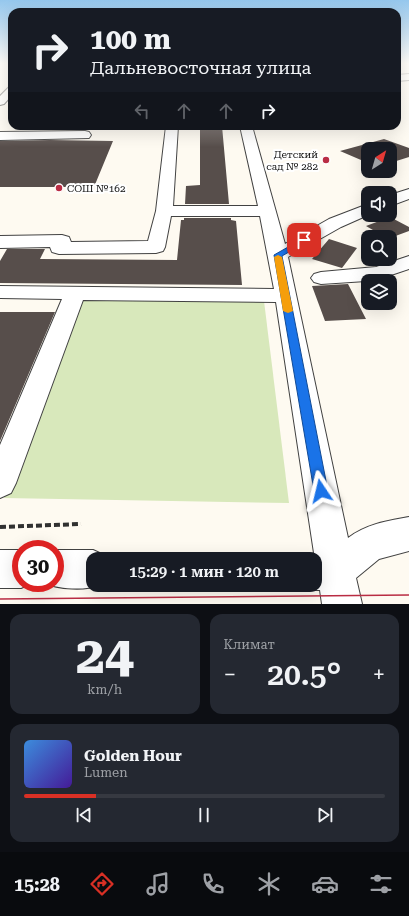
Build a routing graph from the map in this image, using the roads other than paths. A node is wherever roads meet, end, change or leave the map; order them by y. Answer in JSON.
{"nodes":[{"id":1,"x":6,"y":91,"type":"edge"},
{"id":2,"x":0,"y":102,"type":"edge"},
{"id":3,"x":172,"y":130,"type":"edge"},
{"id":4,"x":247,"y":130,"type":"edge"},
{"id":5,"x":35,"y":131,"type":"edge"},
{"id":6,"x":85,"y":135,"type":"dead end"},
{"id":7,"x":0,"y":136,"type":"edge"},
{"id":8,"x":409,"y":194,"type":"edge"},
{"id":9,"x":397,"y":198,"type":"edge"},
{"id":10,"x":164,"y":211,"type":"junction"},
{"id":11,"x":267,"y":211,"type":"junction"},
{"id":12,"x":361,"y":212,"type":"edge"},
{"id":13,"x":0,"y":242,"type":"edge"},
{"id":14,"x":278,"y":255,"type":"junction"},
{"id":15,"x":409,"y":262,"type":"edge"},
{"id":16,"x":321,"y":278,"type":"dead end"},
{"id":17,"x":0,"y":292,"type":"edge"},
{"id":18,"x":75,"y":293,"type":"junction"},
{"id":19,"x":285,"y":296,"type":"junction"},
{"id":20,"x":0,"y":483,"type":"edge"},
{"id":21,"x":409,"y":534,"type":"edge"},
{"id":22,"x":0,"y":569,"type":"edge"},
{"id":23,"x":12,"y":569,"type":"edge"},
{"id":24,"x":64,"y":569,"type":"edge"},
{"id":25,"x":86,"y":569,"type":"edge"},
{"id":26,"x":331,"y":582,"type":"edge"}],
"edges":[{"from":1,"to":2,"type":"street"},
{"from":3,"to":10,"type":"street"},
{"from":4,"to":11,"type":"street"},
{"from":5,"to":6,"type":"street"},
{"from":5,"to":7,"type":"street"},
{"from":8,"to":9,"type":"street"},
{"from":10,"to":11,"type":"street"},
{"from":10,"to":13,"type":"street"},
{"from":11,"to":14,"type":"street"},
{"from":12,"to":14,"type":"street"},
{"from":14,"to":19,"type":"street"},
{"from":15,"to":16,"type":"street"},
{"from":17,"to":18,"type":"street"},
{"from":18,"to":19,"type":"street"},
{"from":18,"to":20,"type":"street"},
{"from":19,"to":26,"type":"street"},
{"from":21,"to":26,"type":"street"},
{"from":22,"to":23,"type":"street"},
{"from":24,"to":25,"type":"street"}]}
